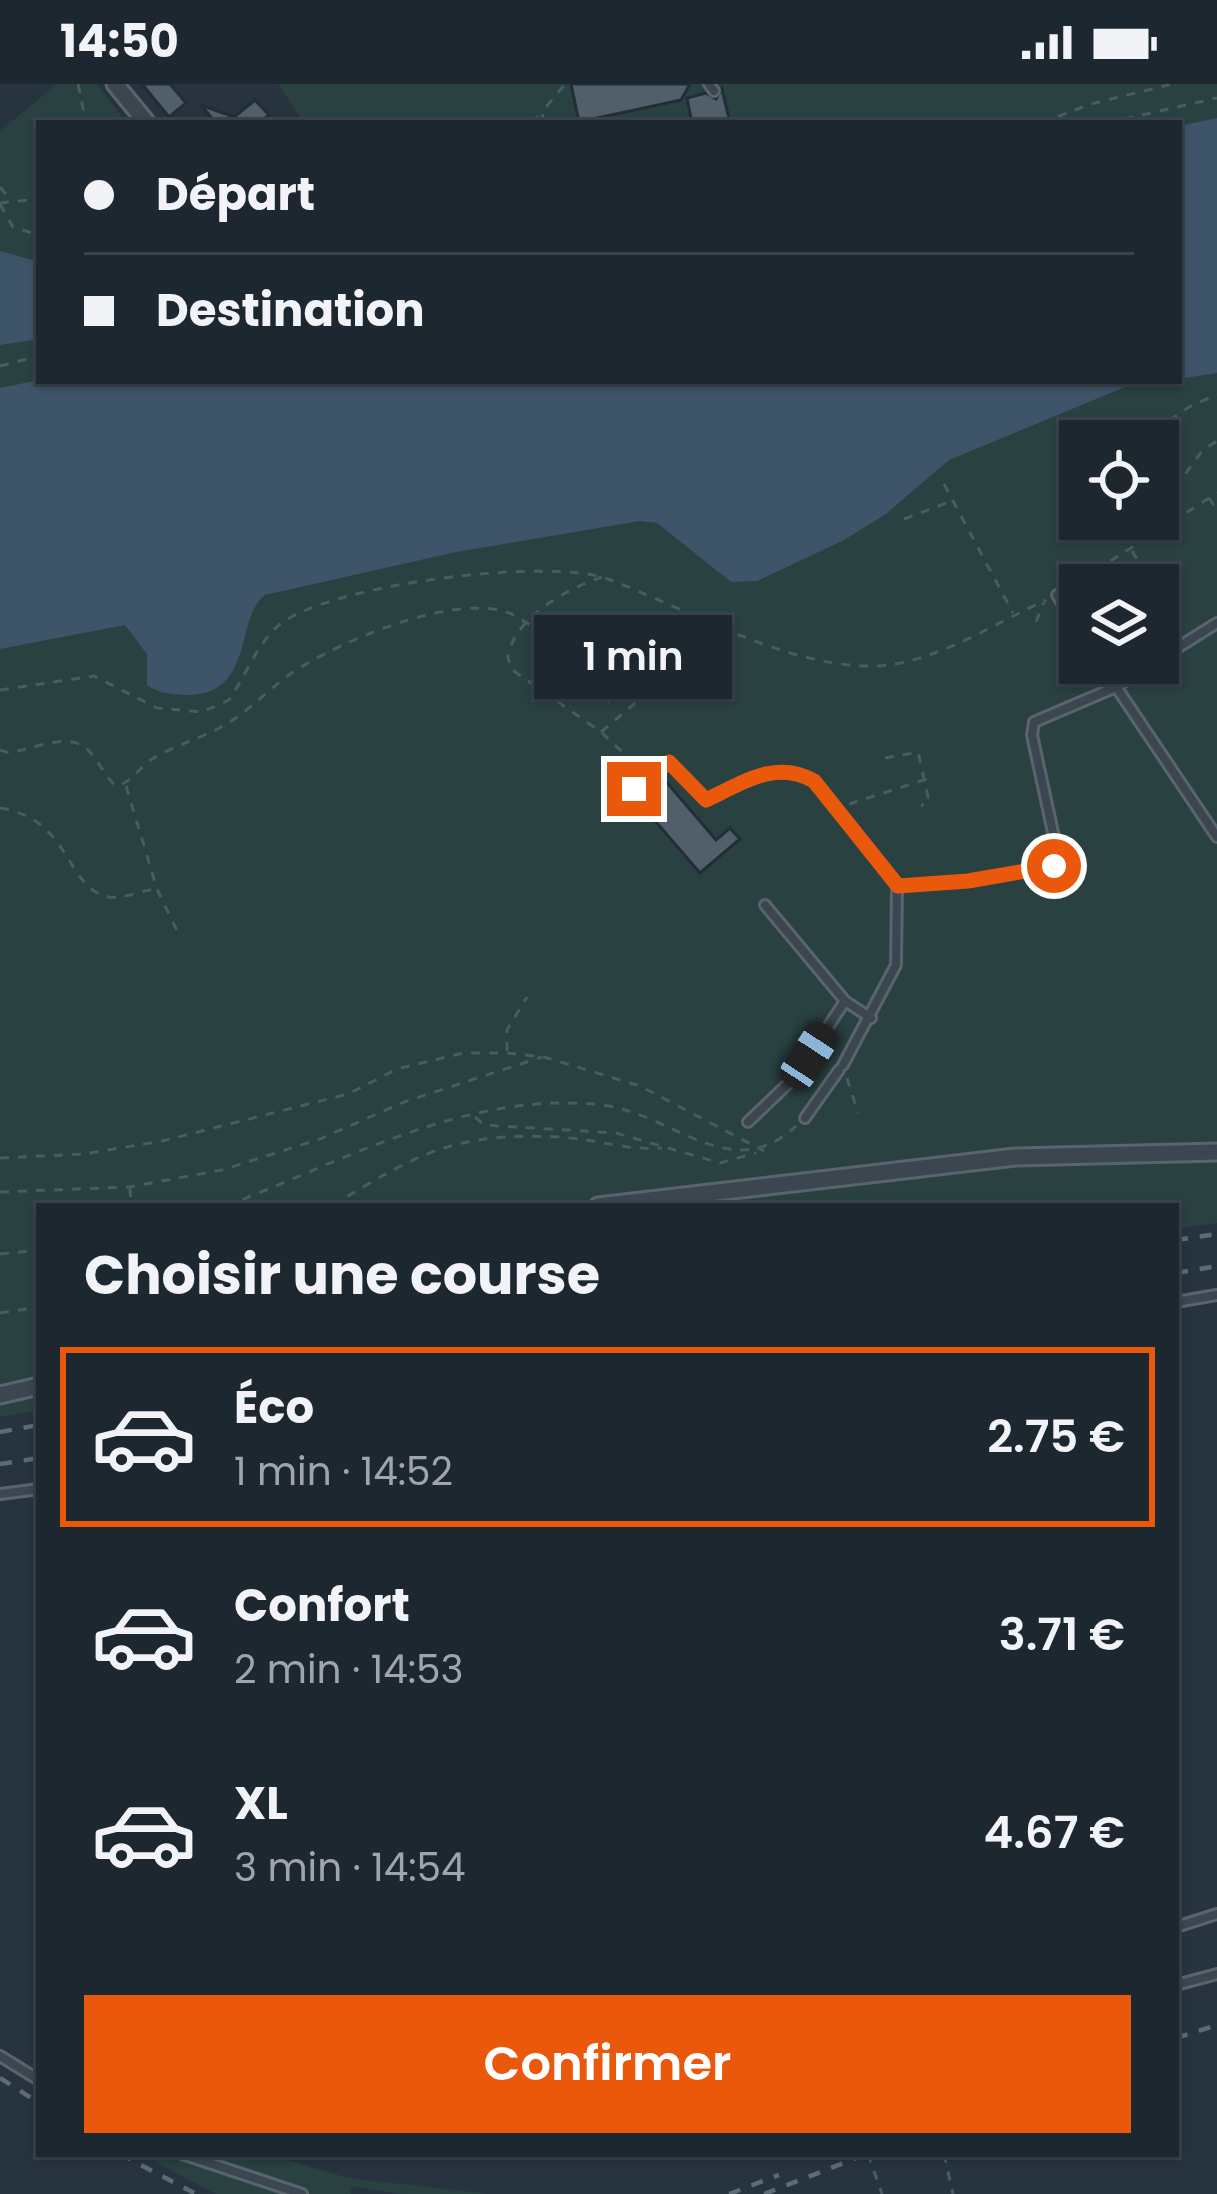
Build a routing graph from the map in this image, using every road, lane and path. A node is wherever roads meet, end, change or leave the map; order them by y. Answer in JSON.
{"nodes":[{"id":1,"x":78,"y":84,"type":"edge"},
{"id":2,"x":115,"y":84,"type":"edge"},
{"id":3,"x":565,"y":84,"type":"edge"},
{"id":4,"x":1172,"y":84,"type":"edge"},
{"id":5,"x":1217,"y":98,"type":"edge"},
{"id":6,"x":542,"y":112,"type":"junction"},
{"id":7,"x":1126,"y":118,"type":"junction"},
{"id":8,"x":85,"y":120,"type":"edge"},
{"id":9,"x":145,"y":120,"type":"edge"},
{"id":10,"x":535,"y":120,"type":"edge"},
{"id":11,"x":543,"y":120,"type":"edge"},
{"id":12,"x":1051,"y":120,"type":"edge"},
{"id":13,"x":1118,"y":120,"type":"edge"},
{"id":14,"x":1123,"y":120,"type":"edge"},
{"id":15,"x":0,"y":187,"type":"edge"},
{"id":16,"x":36,"y":199,"type":"edge"},
{"id":17,"x":10,"y":200,"type":"junction"},
{"id":18,"x":0,"y":204,"type":"edge"},
{"id":19,"x":36,"y":235,"type":"edge"},
{"id":20,"x":36,"y":357,"type":"edge"},
{"id":21,"x":0,"y":366,"type":"edge"},
{"id":22,"x":1217,"y":395,"type":"edge"},
{"id":23,"x":1171,"y":420,"type":"edge"},
{"id":24,"x":1217,"y":441,"type":"edge"},
{"id":25,"x":1179,"y":483,"type":"edge"},
{"id":26,"x":944,"y":484,"type":"dead end"},
{"id":27,"x":1217,"y":493,"type":"edge"},
{"id":28,"x":1209,"y":498,"type":"junction"},
{"id":29,"x":951,"y":501,"type":"junction"},
{"id":30,"x":1217,"y":510,"type":"edge"},
{"id":31,"x":904,"y":519,"type":"dead end"},
{"id":32,"x":1131,"y":549,"type":"junction"},
{"id":33,"x":1140,"y":564,"type":"dead end"},
{"id":34,"x":603,"y":577,"type":"junction"},
{"id":35,"x":1057,"y":595,"type":"junction"},
{"id":36,"x":1059,"y":598,"type":"edge"},
{"id":37,"x":1044,"y":601,"type":"junction"},
{"id":38,"x":1030,"y":608,"type":"junction"},
{"id":39,"x":1014,"y":615,"type":"junction"},
{"id":40,"x":1217,"y":623,"type":"edge"},
{"id":41,"x":524,"y":624,"type":"junction"},
{"id":42,"x":723,"y":628,"type":"junction"},
{"id":43,"x":1179,"y":647,"type":"edge"},
{"id":44,"x":1114,"y":684,"type":"edge"},
{"id":45,"x":1121,"y":684,"type":"edge"},
{"id":46,"x":1116,"y":687,"type":"junction"},
{"id":47,"x":0,"y":690,"type":"edge"},
{"id":48,"x":605,"y":706,"type":"dead end"},
{"id":49,"x":601,"y":732,"type":"junction"},
{"id":50,"x":0,"y":750,"type":"edge"},
{"id":51,"x":885,"y":758,"type":"dead end"},
{"id":52,"x":645,"y":773,"type":"dead end"},
{"id":53,"x":926,"y":780,"type":"junction"},
{"id":54,"x":125,"y":784,"type":"junction"},
{"id":55,"x":634,"y":789,"type":"dead end"},
{"id":56,"x":921,"y":806,"type":"dead end"},
{"id":57,"x":0,"y":808,"type":"edge"},
{"id":58,"x":838,"y":810,"type":"junction"},
{"id":59,"x":1217,"y":837,"type":"edge"},
{"id":60,"x":898,"y":886,"type":"junction"},
{"id":61,"x":158,"y":889,"type":"junction"},
{"id":62,"x":765,"y":905,"type":"dead end"},
{"id":63,"x":180,"y":937,"type":"dead end"},
{"id":64,"x":526,"y":997,"type":"dead end"},
{"id":65,"x":845,"y":1001,"type":"junction"},
{"id":66,"x":871,"y":1018,"type":"junction"},
{"id":67,"x":507,"y":1053,"type":"junction"},
{"id":68,"x":544,"y":1057,"type":"junction"},
{"id":69,"x":841,"y":1068,"type":"junction"},
{"id":70,"x":858,"y":1113,"type":"dead end"},
{"id":71,"x":473,"y":1114,"type":"junction"},
{"id":72,"x":805,"y":1118,"type":"joint"},
{"id":73,"x":748,"y":1122,"type":"dead end"},
{"id":74,"x":662,"y":1148,"type":"junction"},
{"id":75,"x":764,"y":1151,"type":"junction"},
{"id":76,"x":1217,"y":1152,"type":"edge"},
{"id":77,"x":0,"y":1158,"type":"edge"},
{"id":78,"x":130,"y":1186,"type":"junction"},
{"id":79,"x":0,"y":1192,"type":"edge"},
{"id":80,"x":710,"y":1199,"type":"edge"},
{"id":81,"x":131,"y":1203,"type":"edge"},
{"id":82,"x":233,"y":1203,"type":"edge"},
{"id":83,"x":337,"y":1203,"type":"edge"},
{"id":84,"x":646,"y":1203,"type":"edge"},
{"id":85,"x":36,"y":1250,"type":"edge"},
{"id":86,"x":0,"y":1254,"type":"edge"},
{"id":87,"x":1217,"y":1294,"type":"edge"},
{"id":88,"x":1179,"y":1301,"type":"edge"},
{"id":89,"x":36,"y":1307,"type":"edge"},
{"id":90,"x":0,"y":1312,"type":"edge"},
{"id":91,"x":36,"y":1388,"type":"edge"},
{"id":92,"x":0,"y":1395,"type":"edge"},
{"id":93,"x":36,"y":1489,"type":"edge"},
{"id":94,"x":0,"y":1494,"type":"edge"},
{"id":95,"x":1217,"y":1914,"type":"edge"},
{"id":96,"x":1179,"y":1926,"type":"edge"},
{"id":97,"x":1217,"y":1974,"type":"edge"},
{"id":98,"x":1179,"y":1984,"type":"edge"},
{"id":99,"x":0,"y":2056,"type":"edge"},
{"id":100,"x":36,"y":2078,"type":"edge"},
{"id":101,"x":191,"y":2157,"type":"edge"},
{"id":102,"x":869,"y":2157,"type":"edge"},
{"id":103,"x":945,"y":2157,"type":"edge"},
{"id":104,"x":302,"y":2194,"type":"edge"},
{"id":105,"x":882,"y":2194,"type":"edge"},
{"id":106,"x":953,"y":2194,"type":"edge"}],
"edges":[{"from":1,"to":8,"type":"path"},
{"from":2,"to":9,"type":"street"},
{"from":3,"to":6,"type":"path"},
{"from":4,"to":12,"type":"path"},
{"from":5,"to":7,"type":"path"},
{"from":6,"to":10,"type":"path"},
{"from":6,"to":11,"type":"path"},
{"from":7,"to":13,"type":"path"},
{"from":7,"to":14,"type":"path"},
{"from":15,"to":17,"type":"path"},
{"from":16,"to":17,"type":"path"},
{"from":17,"to":18,"type":"path"},
{"from":18,"to":19,"type":"path"},
{"from":20,"to":21,"type":"path"},
{"from":22,"to":23,"type":"path"},
{"from":24,"to":25,"type":"path"},
{"from":26,"to":29,"type":"path"},
{"from":27,"to":28,"type":"path"},
{"from":28,"to":30,"type":"path"},
{"from":28,"to":32,"type":"path"},
{"from":29,"to":31,"type":"path"},
{"from":29,"to":39,"type":"path"},
{"from":32,"to":33,"type":"path"},
{"from":32,"to":35,"type":"path"},
{"from":34,"to":41,"type":"path"},
{"from":34,"to":42,"type":"path"},
{"from":34,"to":47,"type":"path"},
{"from":35,"to":36,"type":"lane"},
{"from":35,"to":37,"type":"path"},
{"from":37,"to":38,"type":"path"},
{"from":37,"to":38,"type":"path"},
{"from":38,"to":39,"type":"path"},
{"from":39,"to":42,"type":"path"},
{"from":40,"to":43,"type":"lane"},
{"from":41,"to":48,"type":"path"},
{"from":41,"to":49,"type":"path"},
{"from":41,"to":54,"type":"path"},
{"from":42,"to":49,"type":"path"},
{"from":44,"to":46,"type":"lane"},
{"from":45,"to":46,"type":"lane"},
{"from":46,"to":59,"type":"lane"},
{"from":46,"to":60,"type":"lane"},
{"from":49,"to":52,"type":"path"},
{"from":50,"to":54,"type":"path"},
{"from":51,"to":53,"type":"path"},
{"from":53,"to":56,"type":"path"},
{"from":53,"to":58,"type":"path"},
{"from":54,"to":61,"type":"path"},
{"from":55,"to":58,"type":"lane"},
{"from":57,"to":61,"type":"path"},
{"from":58,"to":60,"type":"lane"},
{"from":60,"to":66,"type":"lane"},
{"from":61,"to":63,"type":"path"},
{"from":62,"to":65,"type":"lane"},
{"from":64,"to":67,"type":"path"},
{"from":65,"to":66,"type":"lane"},
{"from":65,"to":73,"type":"lane"},
{"from":66,"to":69,"type":"lane"},
{"from":67,"to":68,"type":"path"},
{"from":67,"to":77,"type":"path"},
{"from":68,"to":75,"type":"path"},
{"from":68,"to":78,"type":"path"},
{"from":69,"to":70,"type":"path"},
{"from":69,"to":72,"type":"lane"},
{"from":71,"to":74,"type":"path"},
{"from":71,"to":75,"type":"path"},
{"from":71,"to":82,"type":"path"},
{"from":72,"to":75,"type":"path"},
{"from":74,"to":75,"type":"path"},
{"from":74,"to":83,"type":"path"},
{"from":76,"to":80,"type":"street"},
{"from":78,"to":79,"type":"path"},
{"from":78,"to":81,"type":"path"},
{"from":80,"to":84,"type":"street"},
{"from":85,"to":86,"type":"path"},
{"from":87,"to":88,"type":"lane"},
{"from":89,"to":90,"type":"path"},
{"from":91,"to":92,"type":"street"},
{"from":93,"to":94,"type":"lane"},
{"from":95,"to":96,"type":"lane"},
{"from":97,"to":98,"type":"lane"},
{"from":99,"to":100,"type":"lane"},
{"from":101,"to":104,"type":"lane"},
{"from":102,"to":105,"type":"path"},
{"from":103,"to":106,"type":"path"}]}
